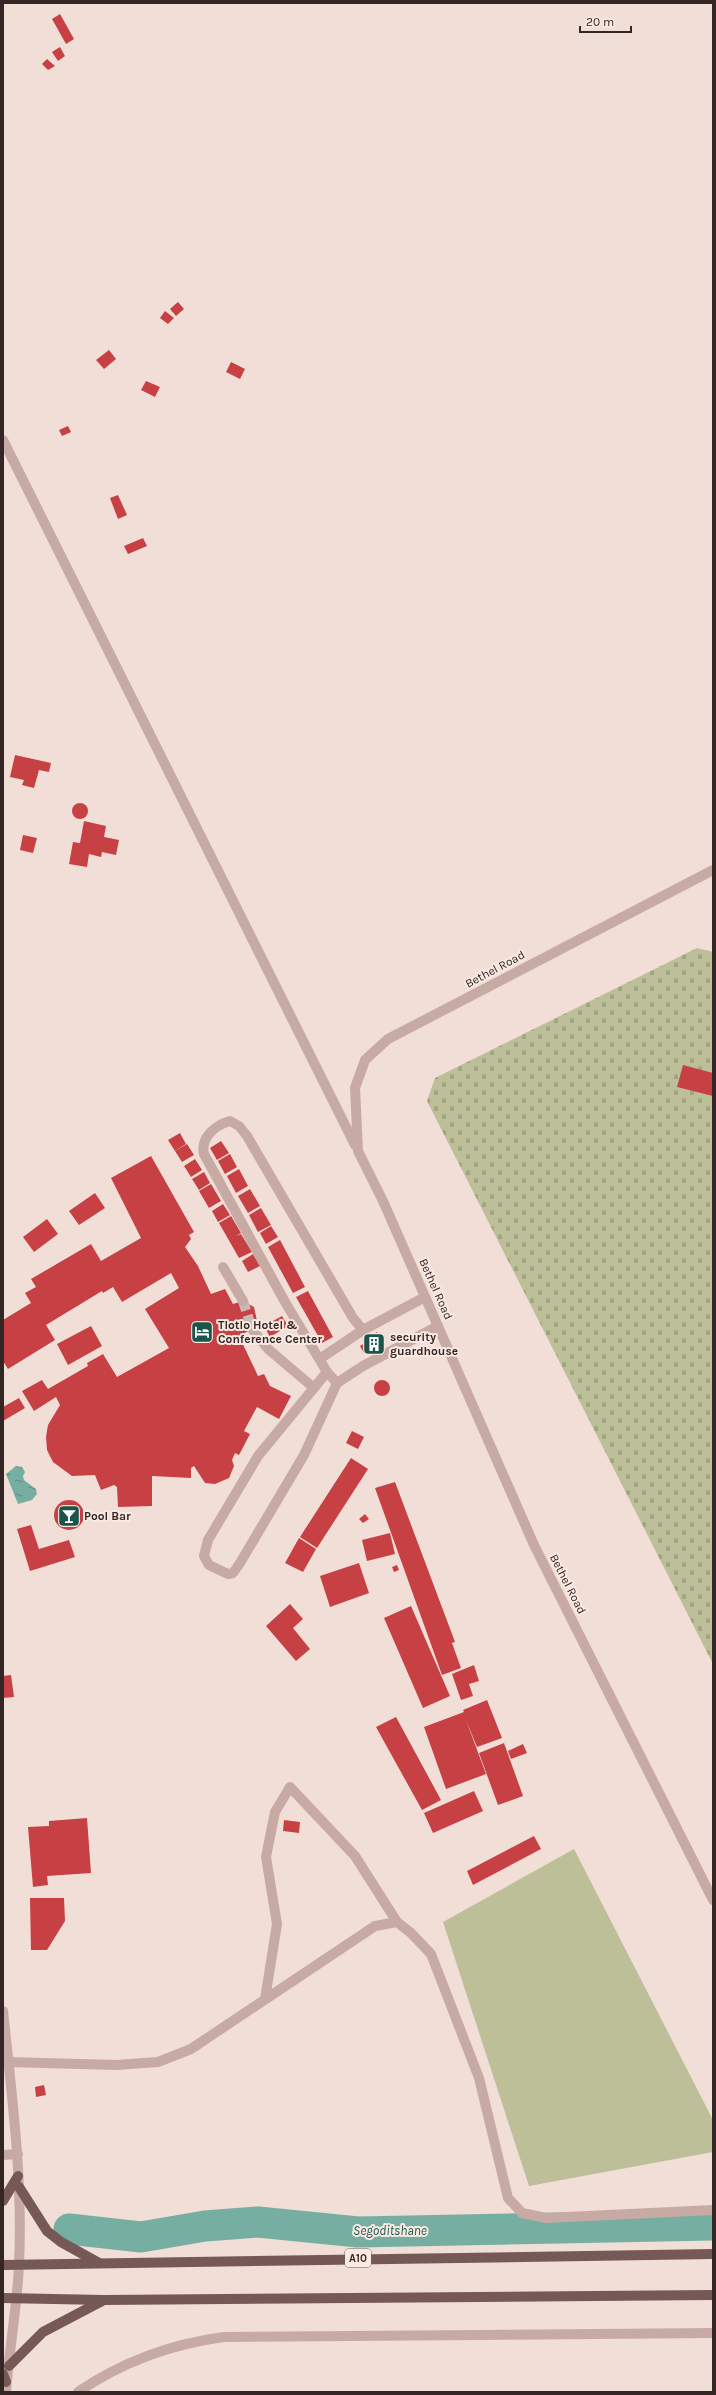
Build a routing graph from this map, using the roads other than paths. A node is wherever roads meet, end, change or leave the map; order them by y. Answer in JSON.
{"nodes":[{"id":1,"x":3,"y":440,"type":"edge"},
{"id":2,"x":713,"y":870,"type":"edge"},
{"id":3,"x":358,"y":1151,"type":"junction"},
{"id":4,"x":223,"y":1267,"type":"dead end"},
{"id":5,"x":426,"y":1297,"type":"junction"},
{"id":6,"x":242,"y":1301,"type":"tunnel mouth"},
{"id":7,"x":438,"y":1326,"type":"junction"},
{"id":8,"x":252,"y":1329,"type":"tunnel mouth"},
{"id":9,"x":363,"y":1330,"type":"junction"},
{"id":10,"x":321,"y":1358,"type":"junction"},
{"id":11,"x":327,"y":1372,"type":"junction"},
{"id":12,"x":337,"y":1383,"type":"junction"},
{"id":13,"x":314,"y":1388,"type":"junction"},
{"id":14,"x":713,"y":1900,"type":"edge"},
{"id":15,"x":397,"y":1922,"type":"junction"},
{"id":16,"x":265,"y":1999,"type":"junction"},
{"id":17,"x":3,"y":2011,"type":"edge"},
{"id":18,"x":8,"y":2062,"type":"junction"},
{"id":19,"x":18,"y":2154,"type":"junction"},
{"id":20,"x":3,"y":2155,"type":"edge"},
{"id":21,"x":18,"y":2176,"type":"junction"},
{"id":22,"x":19,"y":2186,"type":"junction"},
{"id":23,"x":3,"y":2201,"type":"edge"},
{"id":24,"x":713,"y":2210,"type":"edge"},
{"id":25,"x":713,"y":2254,"type":"edge"},
{"id":26,"x":99,"y":2263,"type":"junction"},
{"id":27,"x":3,"y":2265,"type":"edge"},
{"id":28,"x":19,"y":2265,"type":"junction"},
{"id":29,"x":713,"y":2295,"type":"edge"},
{"id":30,"x":3,"y":2298,"type":"edge"},
{"id":31,"x":16,"y":2298,"type":"junction"},
{"id":32,"x":104,"y":2300,"type":"junction"},
{"id":33,"x":713,"y":2333,"type":"edge"},
{"id":34,"x":6,"y":2379,"type":"edge"},
{"id":35,"x":78,"y":2392,"type":"edge"}],
"edges":[{"from":1,"to":3,"type":"street"},
{"from":2,"to":3,"type":"street","name":"Bethel Road"},
{"from":3,"to":5,"type":"street","name":"Bethel Road"},
{"from":4,"to":6,"type":"street"},
{"from":5,"to":7,"type":"street","name":"Bethel Road"},
{"from":5,"to":9,"type":"street"},
{"from":7,"to":12,"type":"street"},
{"from":7,"to":14,"type":"street","name":"Bethel Road"},
{"from":8,"to":13,"type":"street"},
{"from":9,"to":10,"type":"street"},
{"from":9,"to":10,"type":"street"},
{"from":10,"to":11,"type":"street"},
{"from":11,"to":12,"type":"street"},
{"from":11,"to":13,"type":"street"},
{"from":12,"to":13,"type":"street"},
{"from":15,"to":16,"type":"street"},
{"from":15,"to":16,"type":"street"},
{"from":15,"to":24,"type":"street"},
{"from":16,"to":18,"type":"street"},
{"from":17,"to":18,"type":"street"},
{"from":18,"to":19,"type":"street"},
{"from":19,"to":20,"type":"street"},
{"from":19,"to":21,"type":"street"},
{"from":21,"to":22,"type":"street"},
{"from":21,"to":23,"type":"main road"},
{"from":22,"to":26,"type":"main road"},
{"from":22,"to":28,"type":"street"},
{"from":25,"to":26,"type":"main road","number":"A10"},
{"from":26,"to":28,"type":"main road","number":"A10"},
{"from":27,"to":28,"type":"main road","number":"A10"},
{"from":28,"to":31,"type":"street"},
{"from":29,"to":32,"type":"main road"},
{"from":30,"to":31,"type":"main road"},
{"from":31,"to":32,"type":"main road"},
{"from":31,"to":34,"type":"street"},
{"from":32,"to":34,"type":"main road"},
{"from":33,"to":35,"type":"street"}]}
